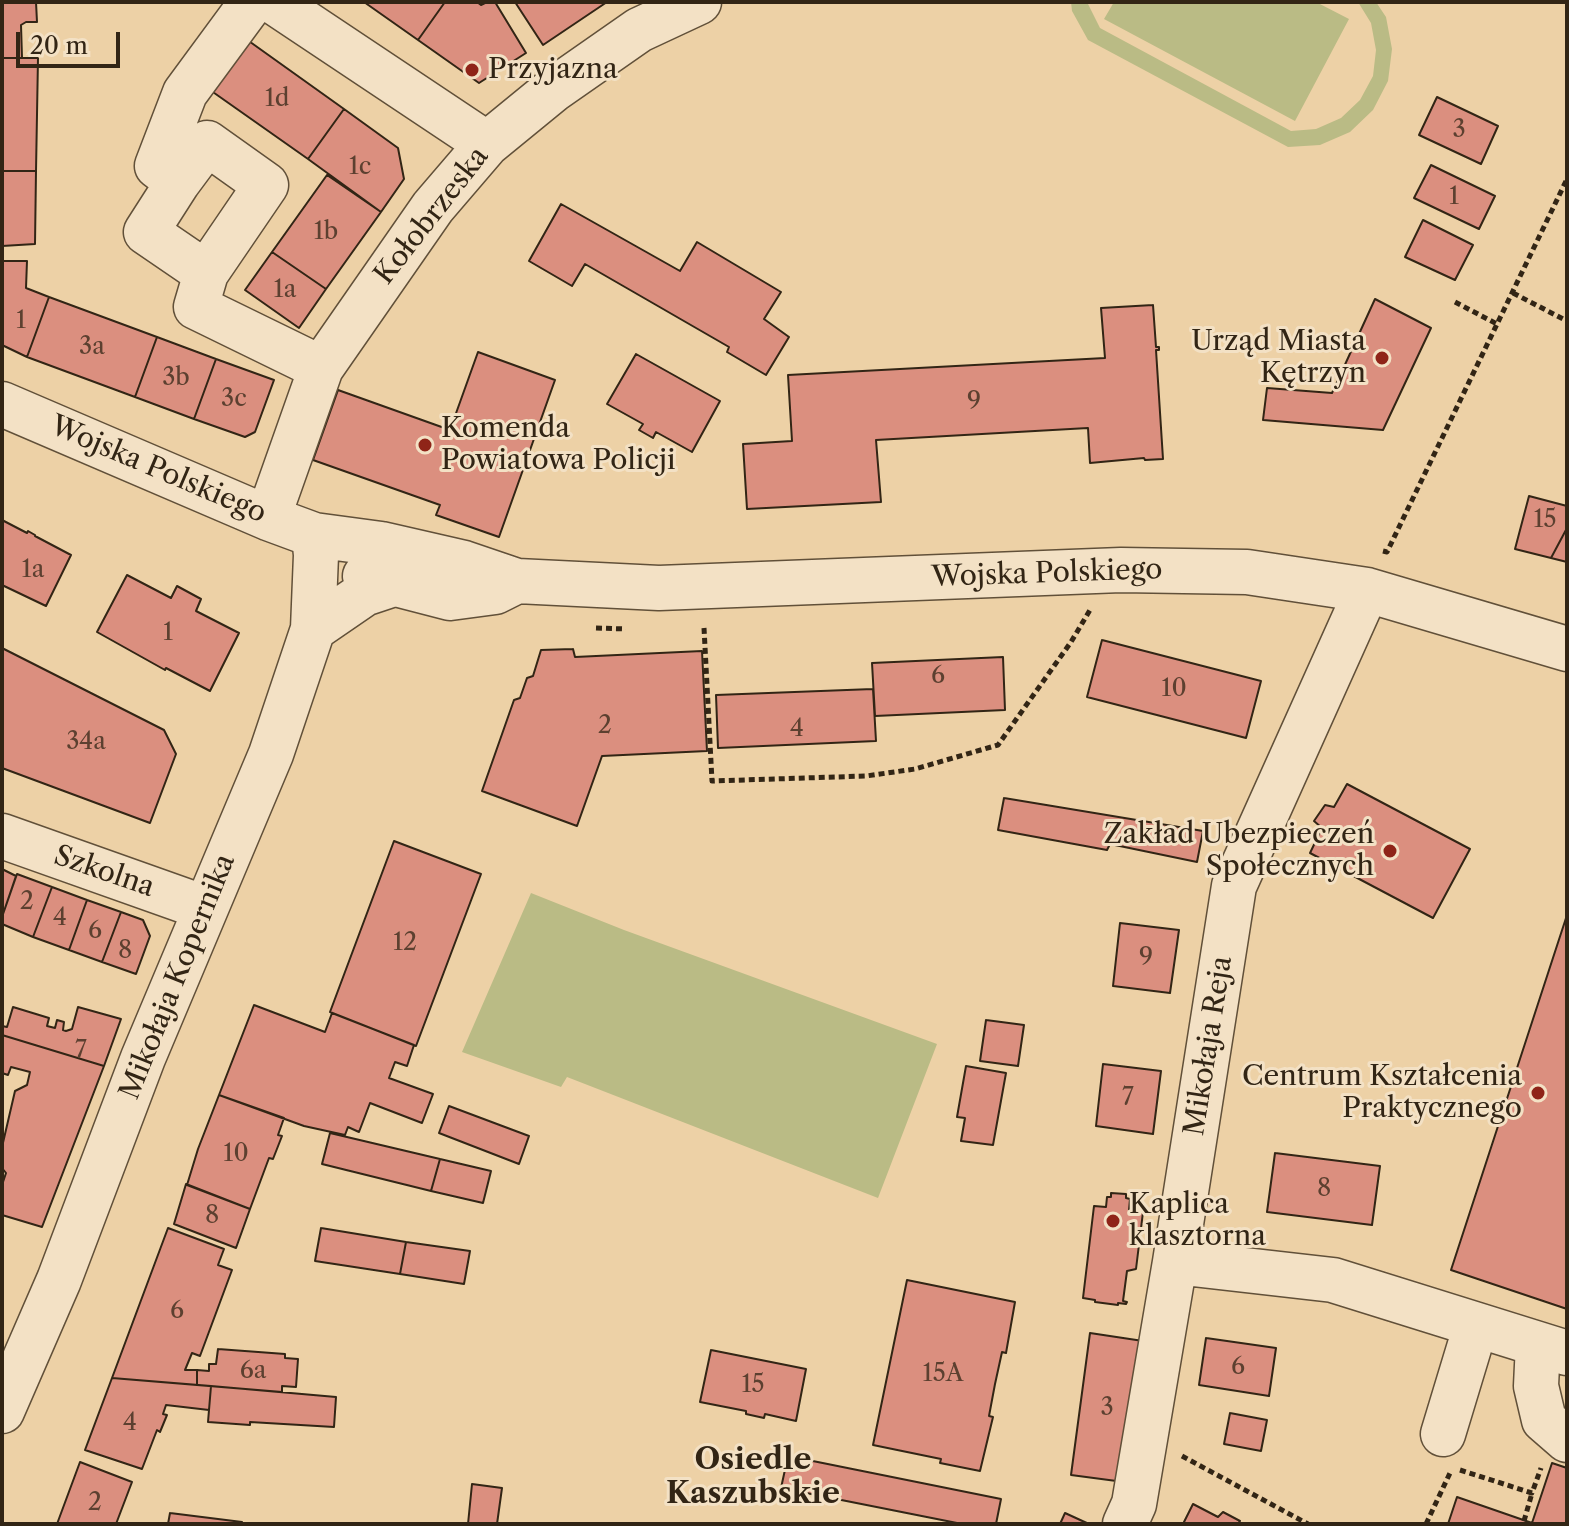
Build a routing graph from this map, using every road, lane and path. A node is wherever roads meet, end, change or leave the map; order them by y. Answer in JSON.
{"nodes":[{"id":1,"x":252,"y":2,"type":"edge"},
{"id":2,"x":274,"y":2,"type":"edge"},
{"id":3,"x":689,"y":4,"type":"edge"},
{"id":4,"x":487,"y":144,"type":"junction"},
{"id":5,"x":1567,"y":179,"type":"edge"},
{"id":6,"x":178,"y":182,"type":"junction"},
{"id":7,"x":206,"y":273,"type":"junction"},
{"id":8,"x":1513,"y":293,"type":"junction"},
{"id":9,"x":1455,"y":302,"type":"dead end"},
{"id":10,"x":1567,"y":321,"type":"edge"},
{"id":11,"x":1497,"y":324,"type":"junction"},
{"id":12,"x":321,"y":368,"type":"junction"},
{"id":13,"x":2,"y":404,"type":"edge"},
{"id":14,"x":49,"y":424,"type":"junction"},
{"id":15,"x":2,"y":435,"type":"edge"},
{"id":16,"x":268,"y":518,"type":"junction"},
{"id":17,"x":314,"y":535,"type":"junction"},
{"id":18,"x":1387,"y":552,"type":"dead end"},
{"id":19,"x":517,"y":581,"type":"junction"},
{"id":20,"x":394,"y":584,"type":"junction"},
{"id":21,"x":1367,"y":590,"type":"junction"},
{"id":22,"x":1096,"y":598,"type":"dead end"},
{"id":23,"x":704,"y":628,"type":"dead end"},
{"id":24,"x":313,"y":629,"type":"junction"},
{"id":25,"x":1567,"y":649,"type":"edge"},
{"id":26,"x":2,"y":836,"type":"edge"},
{"id":27,"x":205,"y":908,"type":"junction"},
{"id":28,"x":1175,"y":1262,"type":"junction"},
{"id":29,"x":1476,"y":1325,"type":"junction"},
{"id":30,"x":1552,"y":1348,"type":"edge"},
{"id":31,"x":2,"y":1411,"type":"edge"},
{"id":32,"x":1443,"y":1434,"type":"dead end"},
{"id":33,"x":1174,"y":1451,"type":"dead end"},
{"id":34,"x":1555,"y":1452,"type":"edge"},
{"id":35,"x":1532,"y":1493,"type":"junction"},
{"id":36,"x":1524,"y":1521,"type":"dead end"},
{"id":37,"x":1125,"y":1524,"type":"edge"},
{"id":38,"x":1308,"y":1524,"type":"edge"},
{"id":39,"x":1426,"y":1524,"type":"edge"}],
"edges":[{"from":1,"to":6,"type":"street"},
{"from":2,"to":4,"type":"street"},
{"from":3,"to":4,"type":"street","name":"Kołobrzeska"},
{"from":4,"to":12,"type":"street","name":"Kołobrzeska"},
{"from":5,"to":8,"type":"path"},
{"from":6,"to":7,"type":"street"},
{"from":6,"to":7,"type":"street"},
{"from":7,"to":12,"type":"street"},
{"from":8,"to":10,"type":"path"},
{"from":8,"to":11,"type":"path"},
{"from":9,"to":11,"type":"path"},
{"from":11,"to":18,"type":"path"},
{"from":12,"to":16,"type":"street","name":"Kołobrzeska"},
{"from":13,"to":14,"type":"street","name":"Wojska Polskiego"},
{"from":14,"to":15,"type":"street"},
{"from":14,"to":16,"type":"street","name":"Wojska Polskiego"},
{"from":16,"to":17,"type":"street","name":"Wojska Polskiego"},
{"from":17,"to":19,"type":"street","name":"Wojska Polskiego"},
{"from":17,"to":20,"type":"street","name":"Wojska Polskiego"},
{"from":17,"to":24,"type":"street","name":"Mikołaja Kopernika"},
{"from":19,"to":20,"type":"street","name":"Wojska Polskiego"},
{"from":19,"to":21,"type":"street","name":"Wojska Polskiego"},
{"from":20,"to":24,"type":"street"},
{"from":21,"to":25,"type":"street","name":"Wojska Polskiego"},
{"from":21,"to":28,"type":"street","name":"Mikołaja Reja"},
{"from":22,"to":23,"type":"path"},
{"from":24,"to":27,"type":"street","name":"Mikołaja Kopernika"},
{"from":26,"to":27,"type":"street","name":"Szkolna"},
{"from":27,"to":31,"type":"street","name":"Mikołaja Kopernika"},
{"from":28,"to":29,"type":"street"},
{"from":28,"to":37,"type":"street","name":"Mikołaja Reja"},
{"from":29,"to":30,"type":"street"},
{"from":29,"to":32,"type":"street"},
{"from":30,"to":34,"type":"street"},
{"from":33,"to":38,"type":"path"},
{"from":34,"to":35,"type":"path"},
{"from":35,"to":36,"type":"path"},
{"from":35,"to":39,"type":"path"}]}
